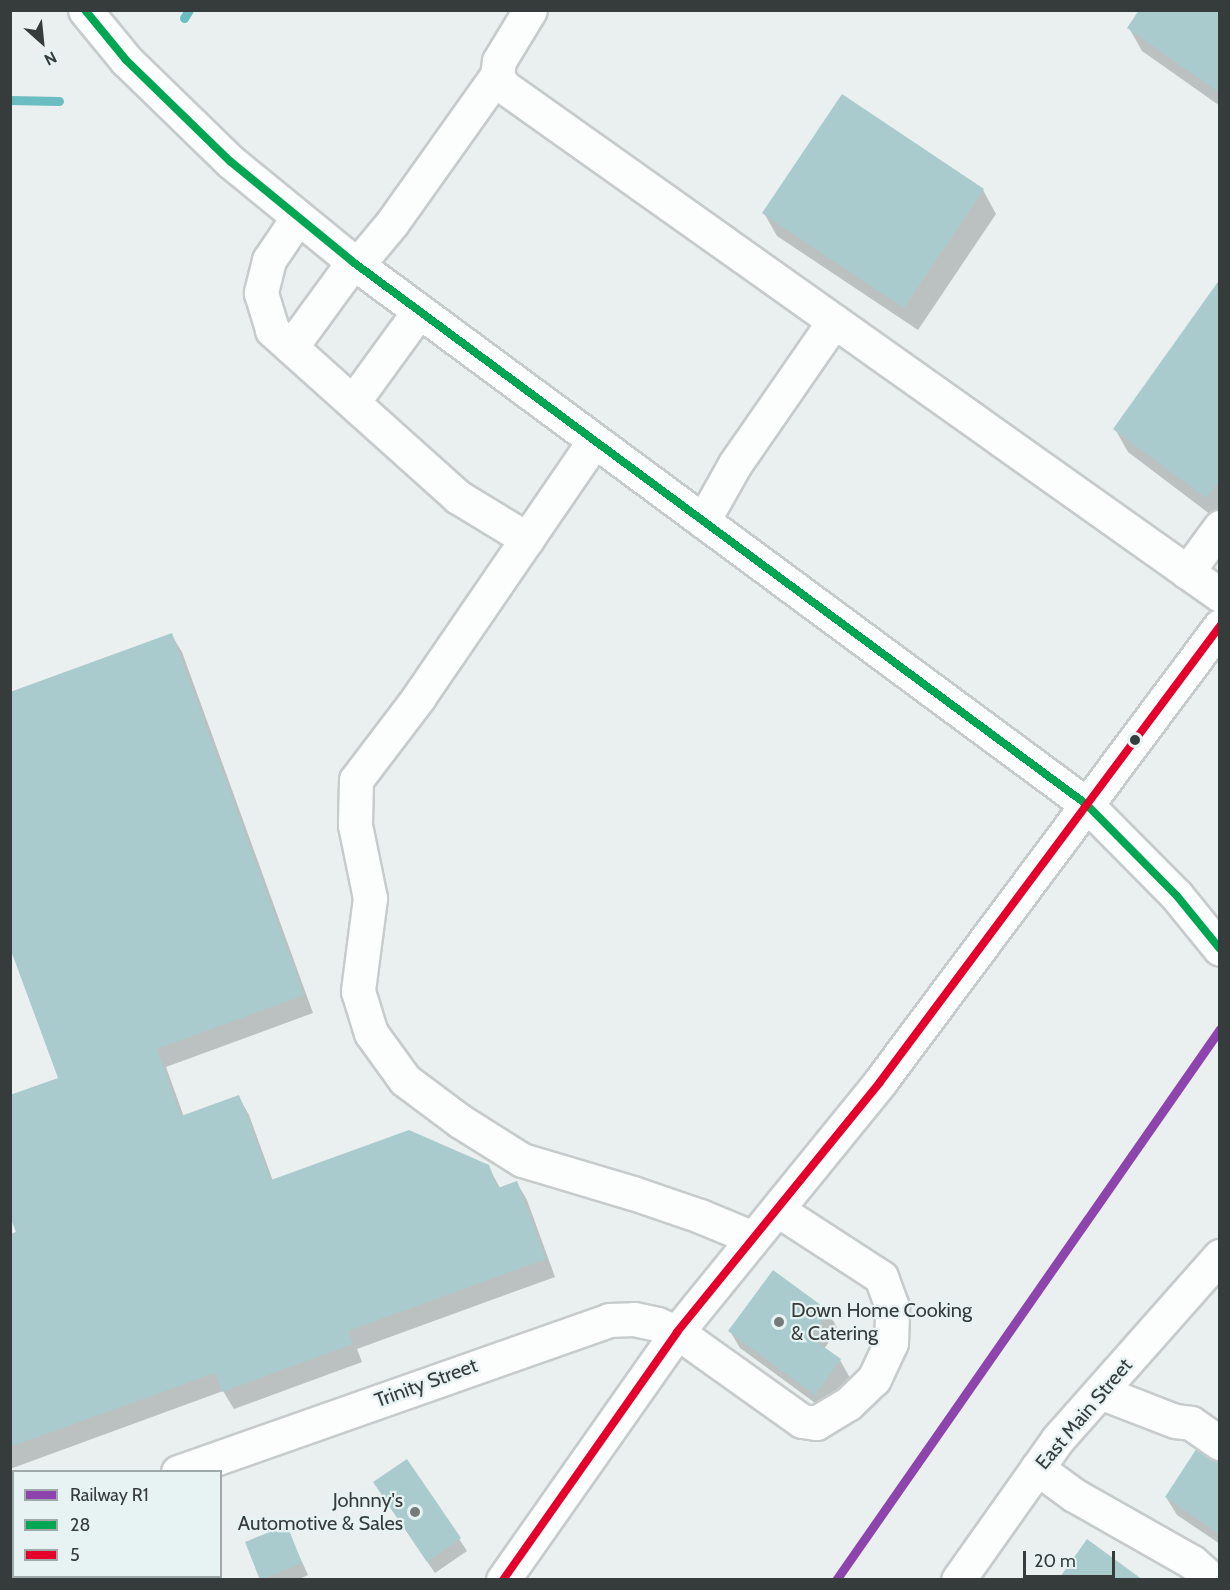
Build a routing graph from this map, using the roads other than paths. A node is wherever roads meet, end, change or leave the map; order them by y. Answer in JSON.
{"nodes":[{"id":1,"x":85,"y":10,"type":"edge"},
{"id":2,"x":531,"y":10,"type":"edge"},
{"id":3,"x":497,"y":75,"type":"junction"},
{"id":4,"x":298,"y":217,"type":"junction"},
{"id":5,"x":355,"y":263,"type":"junction"},
{"id":6,"x":419,"y":311,"type":"junction"},
{"id":7,"x":834,"y":321,"type":"junction"},
{"id":8,"x":291,"y":346,"type":"junction"},
{"id":9,"x":353,"y":402,"type":"junction"},
{"id":10,"x":594,"y":441,"type":"junction"},
{"id":11,"x":703,"y":521,"type":"junction"},
{"id":12,"x":1220,"y":527,"type":"edge"},
{"id":13,"x":527,"y":539,"type":"junction"},
{"id":14,"x":1187,"y":572,"type":"junction"},
{"id":15,"x":1220,"y":595,"type":"edge"},
{"id":16,"x":1220,"y":626,"type":"edge"},
{"id":17,"x":1086,"y":804,"type":"junction"},
{"id":18,"x":1220,"y":949,"type":"edge"},
{"id":19,"x":778,"y":1210,"type":"junction"},
{"id":20,"x":753,"y":1238,"type":"junction"},
{"id":21,"x":1215,"y":1270,"type":"edge"},
{"id":22,"x":677,"y":1332,"type":"junction"},
{"id":23,"x":1100,"y":1392,"type":"junction"},
{"id":24,"x":1220,"y":1443,"type":"edge"},
{"id":25,"x":1037,"y":1468,"type":"junction"},
{"id":26,"x":184,"y":1470,"type":"edge"},
{"id":27,"x":503,"y":1580,"type":"edge"},
{"id":28,"x":958,"y":1580,"type":"edge"},
{"id":29,"x":1213,"y":1580,"type":"edge"}],
"edges":[{"from":1,"to":4,"type":"street"},
{"from":2,"to":3,"type":"street"},
{"from":3,"to":5,"type":"street"},
{"from":3,"to":7,"type":"street"},
{"from":4,"to":5,"type":"street"},
{"from":4,"to":8,"type":"street"},
{"from":5,"to":6,"type":"street"},
{"from":5,"to":8,"type":"street"},
{"from":6,"to":9,"type":"street"},
{"from":6,"to":10,"type":"street"},
{"from":7,"to":11,"type":"street"},
{"from":7,"to":14,"type":"street"},
{"from":8,"to":9,"type":"street"},
{"from":9,"to":13,"type":"street"},
{"from":10,"to":11,"type":"street"},
{"from":10,"to":13,"type":"street"},
{"from":11,"to":17,"type":"street"},
{"from":12,"to":14,"type":"street"},
{"from":13,"to":20,"type":"street"},
{"from":14,"to":15,"type":"street"},
{"from":16,"to":17,"type":"street"},
{"from":17,"to":18,"type":"street"},
{"from":17,"to":19,"type":"street"},
{"from":19,"to":20,"type":"street"},
{"from":19,"to":22,"type":"street"},
{"from":20,"to":22,"type":"street"},
{"from":21,"to":23,"type":"street","name":"East Main Street"},
{"from":22,"to":26,"type":"street","name":"Trinity Street"},
{"from":22,"to":27,"type":"street"},
{"from":23,"to":24,"type":"street"},
{"from":23,"to":25,"type":"street","name":"East Main Street"},
{"from":25,"to":28,"type":"street","name":"East Main Street"},
{"from":25,"to":29,"type":"street"}]}
